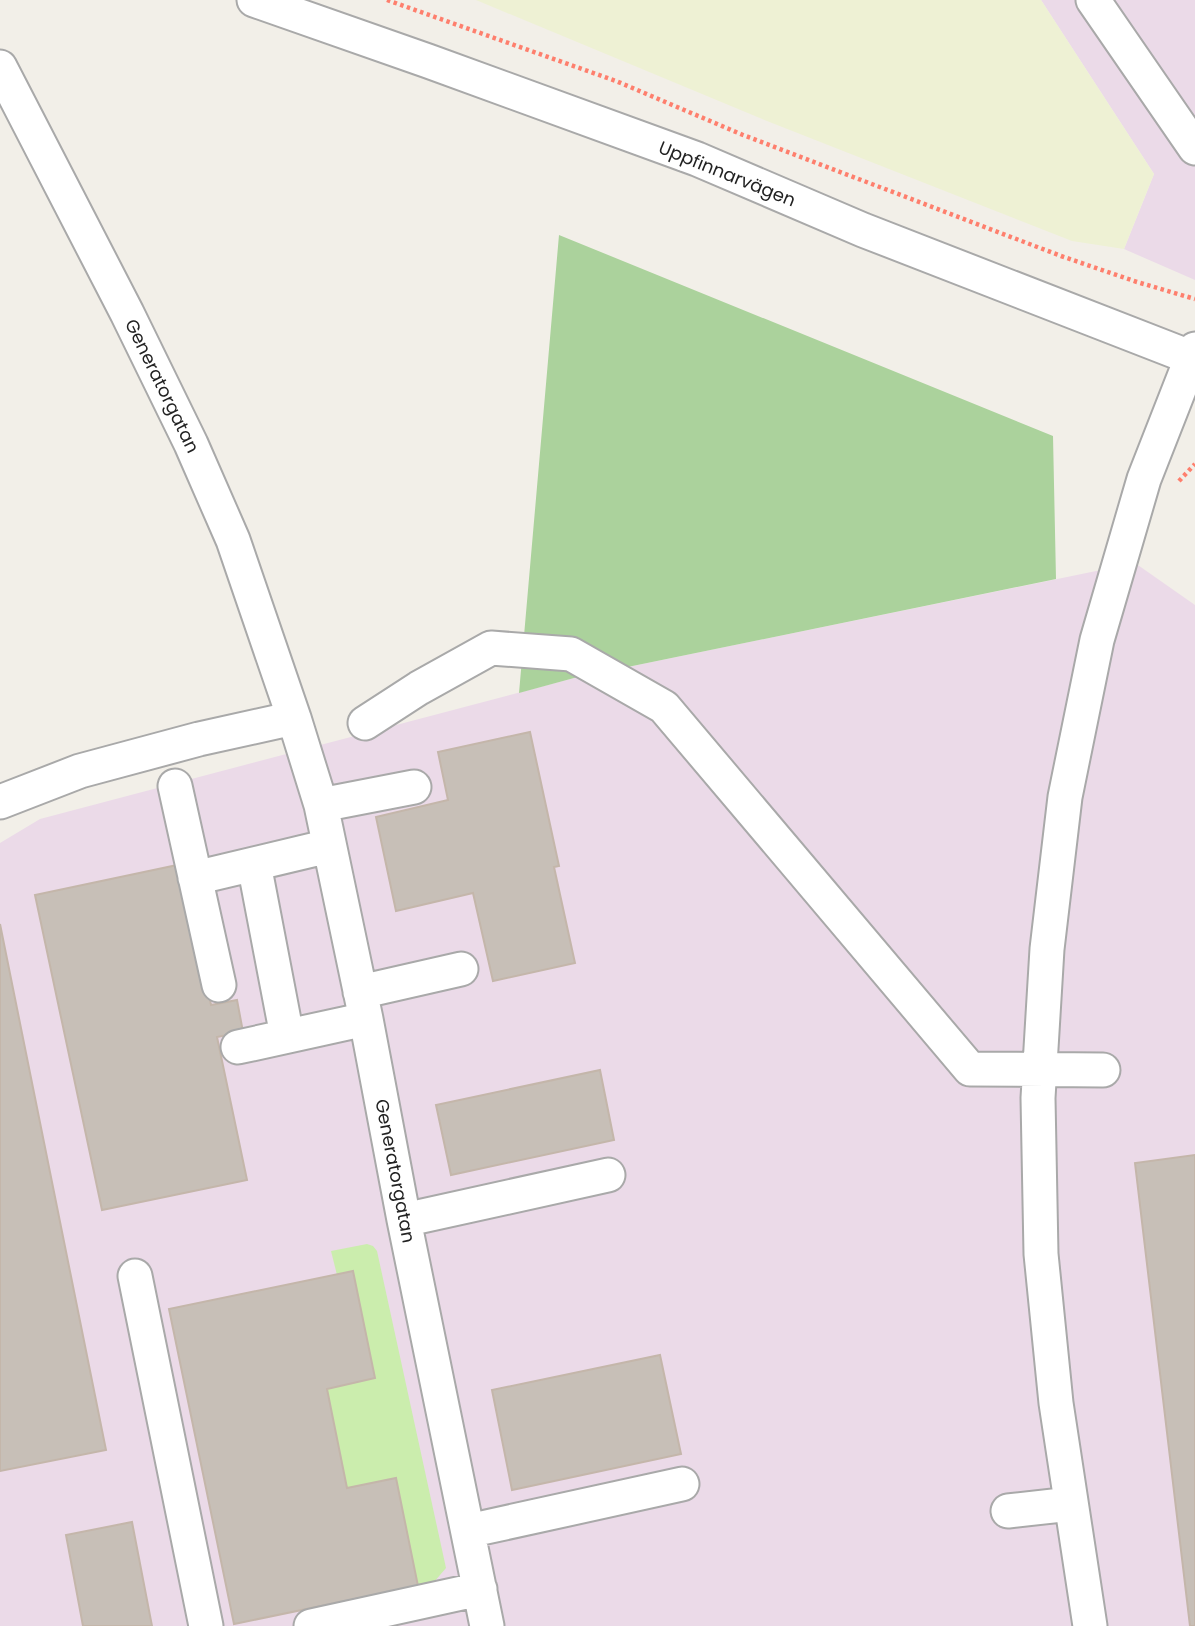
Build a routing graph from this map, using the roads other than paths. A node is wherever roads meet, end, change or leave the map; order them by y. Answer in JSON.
{"nodes":[{"id":1,"x":254,"y":0,"type":"edge"},
{"id":2,"x":1093,"y":0,"type":"edge"},
{"id":3,"x":0,"y":67,"type":"edge"},
{"id":4,"x":1195,"y":148,"type":"edge"},
{"id":5,"x":1194,"y":356,"type":"edge"},
{"id":6,"x":294,"y":718,"type":"junction"},
{"id":7,"x":365,"y":723,"type":"dead end"},
{"id":8,"x":175,"y":786,"type":"dead end"},
{"id":9,"x":414,"y":787,"type":"dead end"},
{"id":10,"x":0,"y":802,"type":"edge"},
{"id":11,"x":321,"y":805,"type":"junction"},
{"id":12,"x":329,"y":846,"type":"junction"},
{"id":13,"x":254,"y":864,"type":"junction"},
{"id":14,"x":195,"y":878,"type":"junction"},
{"id":15,"x":461,"y":969,"type":"dead end"},
{"id":16,"x":219,"y":985,"type":"dead end"},
{"id":17,"x":363,"y":1005,"type":"junction"},
{"id":18,"x":288,"y":1035,"type":"junction"},
{"id":19,"x":238,"y":1046,"type":"dead end"},
{"id":20,"x":1039,"y":1070,"type":"junction"},
{"id":21,"x":1103,"y":1070,"type":"dead end"},
{"id":22,"x":608,"y":1175,"type":"dead end"},
{"id":23,"x":404,"y":1220,"type":"junction"},
{"id":24,"x":135,"y":1276,"type":"dead end"},
{"id":25,"x":682,"y":1485,"type":"dead end"},
{"id":26,"x":1072,"y":1504,"type":"junction"},
{"id":27,"x":1008,"y":1511,"type":"dead end"},
{"id":28,"x":468,"y":1531,"type":"junction"},
{"id":29,"x":480,"y":1588,"type":"junction"},
{"id":30,"x":206,"y":1626,"type":"edge"},
{"id":31,"x":311,"y":1626,"type":"edge"},
{"id":32,"x":488,"y":1626,"type":"edge"},
{"id":33,"x":1090,"y":1626,"type":"edge"}],
"edges":[{"from":1,"to":5,"type":"street","name":"Uppfinnarvägen"},
{"from":2,"to":4,"type":"street"},
{"from":3,"to":6,"type":"street","name":"Generatorgatan"},
{"from":5,"to":20,"type":"street"},
{"from":6,"to":10,"type":"street"},
{"from":6,"to":11,"type":"street","name":"Generatorgatan"},
{"from":7,"to":20,"type":"street"},
{"from":8,"to":14,"type":"street"},
{"from":9,"to":11,"type":"street"},
{"from":11,"to":12,"type":"street","name":"Generatorgatan"},
{"from":12,"to":13,"type":"street"},
{"from":12,"to":17,"type":"street","name":"Generatorgatan"},
{"from":13,"to":14,"type":"street"},
{"from":13,"to":18,"type":"street"},
{"from":14,"to":16,"type":"street"},
{"from":15,"to":17,"type":"street"},
{"from":17,"to":18,"type":"street"},
{"from":17,"to":23,"type":"street","name":"Generatorgatan"},
{"from":18,"to":19,"type":"street"},
{"from":20,"to":21,"type":"street"},
{"from":20,"to":26,"type":"street"},
{"from":22,"to":23,"type":"street"},
{"from":23,"to":28,"type":"street","name":"Generatorgatan"},
{"from":24,"to":30,"type":"street"},
{"from":25,"to":28,"type":"street"},
{"from":26,"to":27,"type":"street"},
{"from":26,"to":33,"type":"street"},
{"from":28,"to":29,"type":"street","name":"Generatorgatan"},
{"from":29,"to":31,"type":"street"},
{"from":29,"to":32,"type":"street","name":"Generatorgatan"}]}
